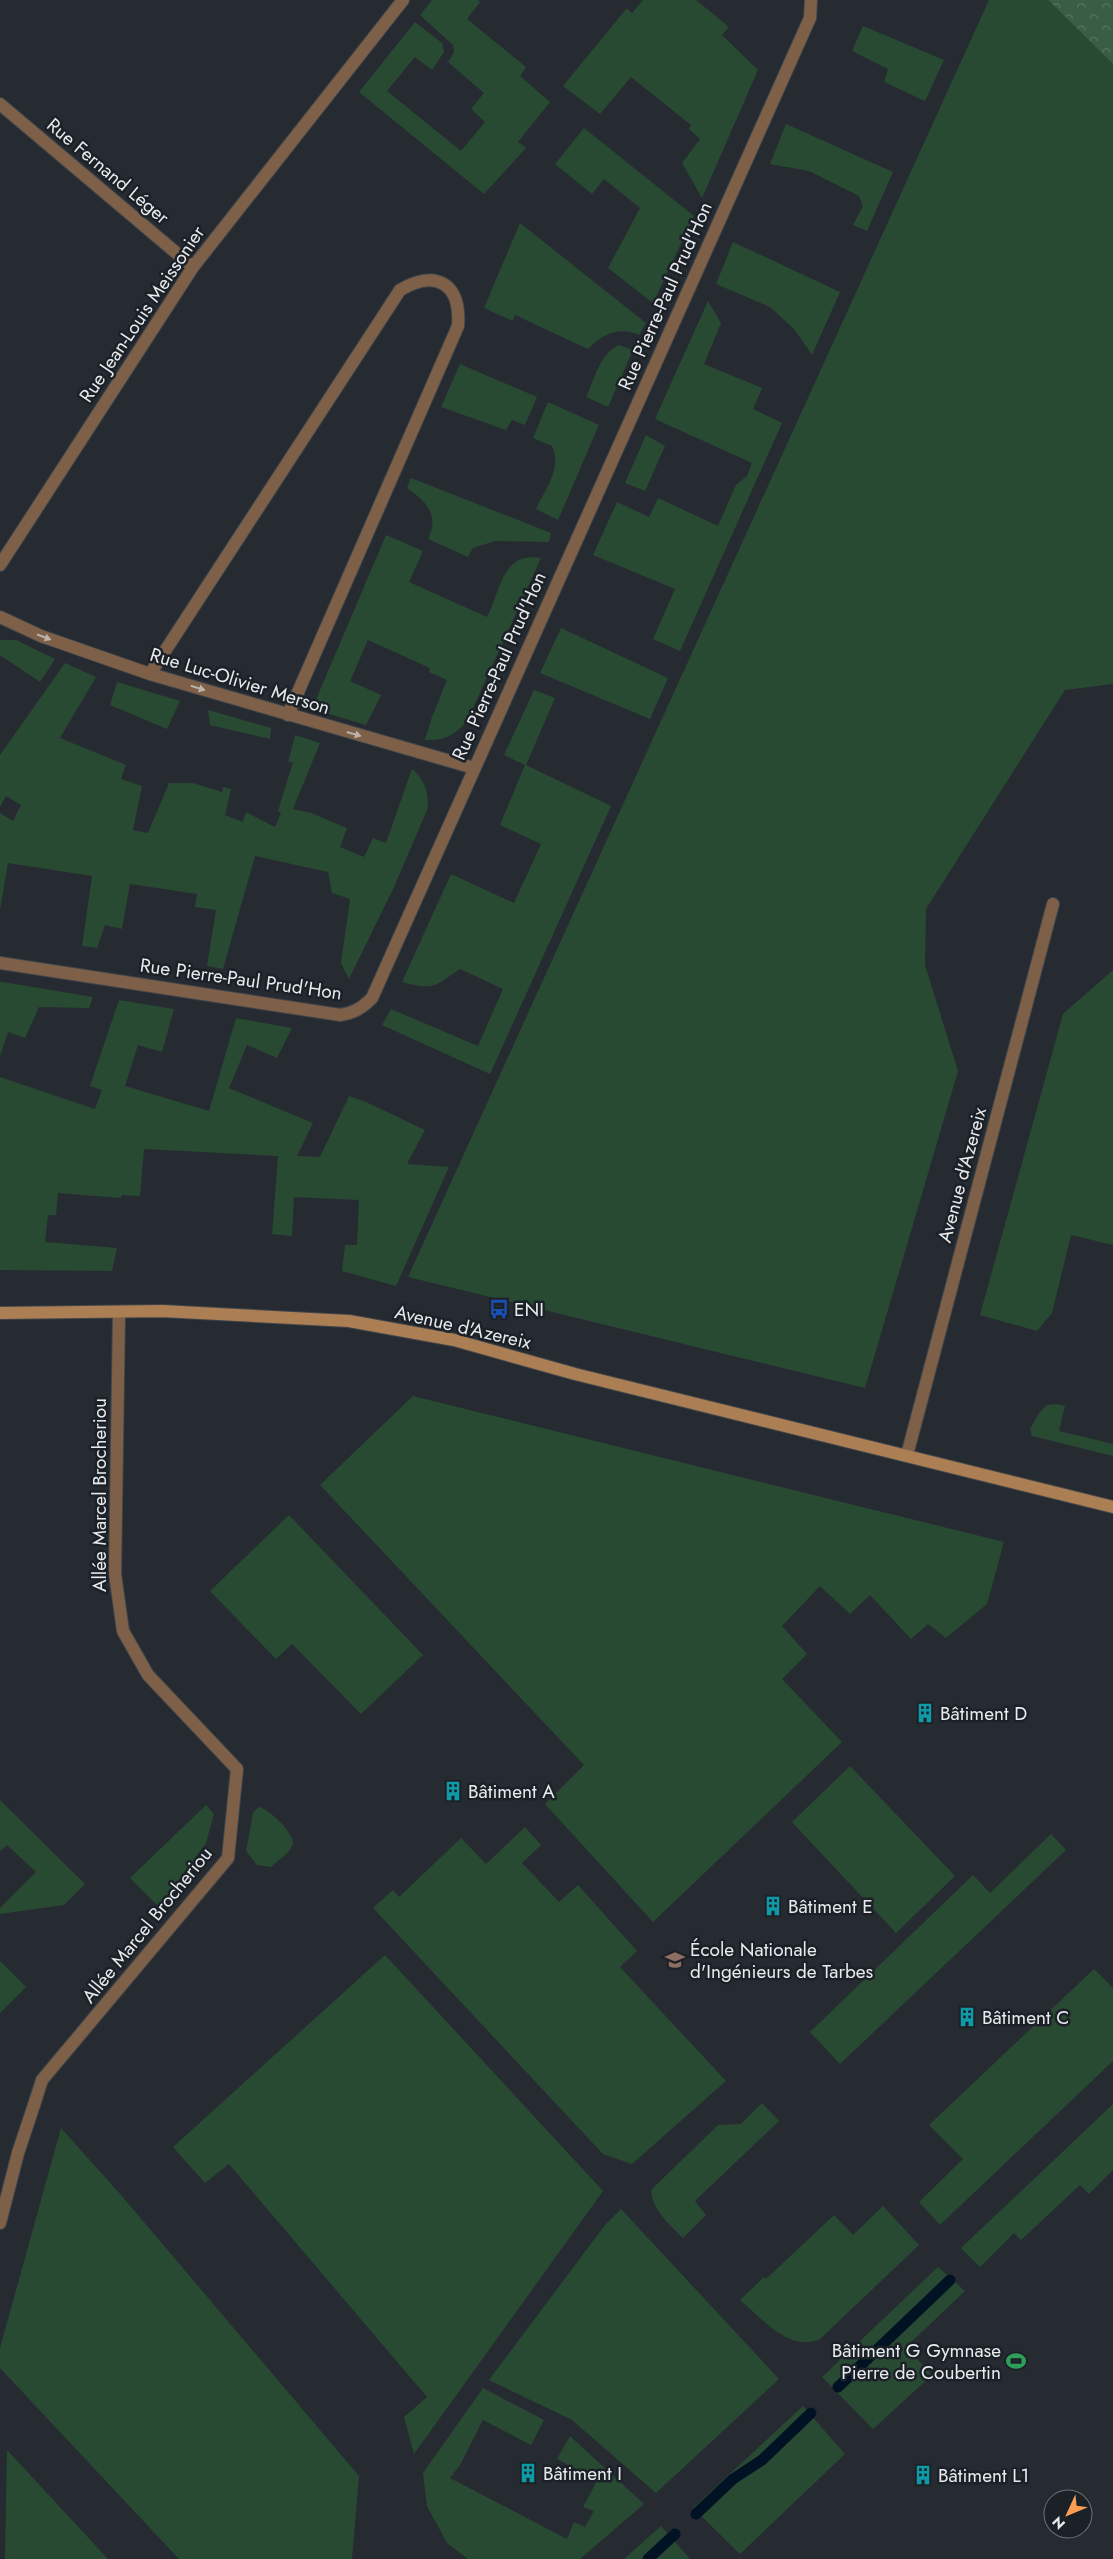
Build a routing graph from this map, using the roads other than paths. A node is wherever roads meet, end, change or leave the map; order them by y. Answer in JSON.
{"nodes":[{"id":1,"x":403,"y":0,"type":"edge"},
{"id":2,"x":811,"y":0,"type":"edge"},
{"id":3,"x":0,"y":104,"type":"edge"},
{"id":4,"x":192,"y":267,"type":"junction"},
{"id":5,"x":0,"y":565,"type":"edge"},
{"id":6,"x":0,"y":617,"type":"edge"},
{"id":7,"x":150,"y":674,"type":"junction"},
{"id":8,"x":288,"y":715,"type":"junction"},
{"id":9,"x":474,"y":768,"type":"junction"},
{"id":10,"x":1053,"y":904,"type":"dead end"},
{"id":11,"x":0,"y":963,"type":"edge"},
{"id":12,"x":0,"y":1312,"type":"edge"},
{"id":13,"x":119,"y":1312,"type":"junction"},
{"id":14,"x":907,"y":1455,"type":"junction"},
{"id":15,"x":1113,"y":1506,"type":"edge"},
{"id":16,"x":0,"y":2224,"type":"edge"}],
"edges":[{"from":1,"to":4,"type":"street","name":"Rue Jean-Louis Meissonier"},
{"from":2,"to":9,"type":"street","name":"Rue Pierre-Paul Prud'Hon"},
{"from":3,"to":4,"type":"street","name":"Rue Fernand Léger"},
{"from":4,"to":5,"type":"street","name":"Rue Jean-Louis Meissonier"},
{"from":6,"to":7,"type":"street","name":"Rue Luc-Olivier Merson","one_way":true},
{"from":7,"to":8,"type":"street","name":"Rue Luc-Olivier Merson","one_way":true},
{"from":7,"to":8,"type":"street"},
{"from":8,"to":9,"type":"street","name":"Rue Luc-Olivier Merson","one_way":true},
{"from":9,"to":11,"type":"street","name":"Rue Pierre-Paul Prud'Hon"},
{"from":10,"to":14,"type":"street","name":"Avenue d'Azereix"},
{"from":12,"to":13,"type":"main road","name":"Avenue d'Azereix"},
{"from":13,"to":14,"type":"main road","name":"Avenue d'Azereix"},
{"from":13,"to":16,"type":"street","name":"Allée Marcel Brocheriou"},
{"from":14,"to":15,"type":"main road","name":"Avenue d'Azereix"}]}
